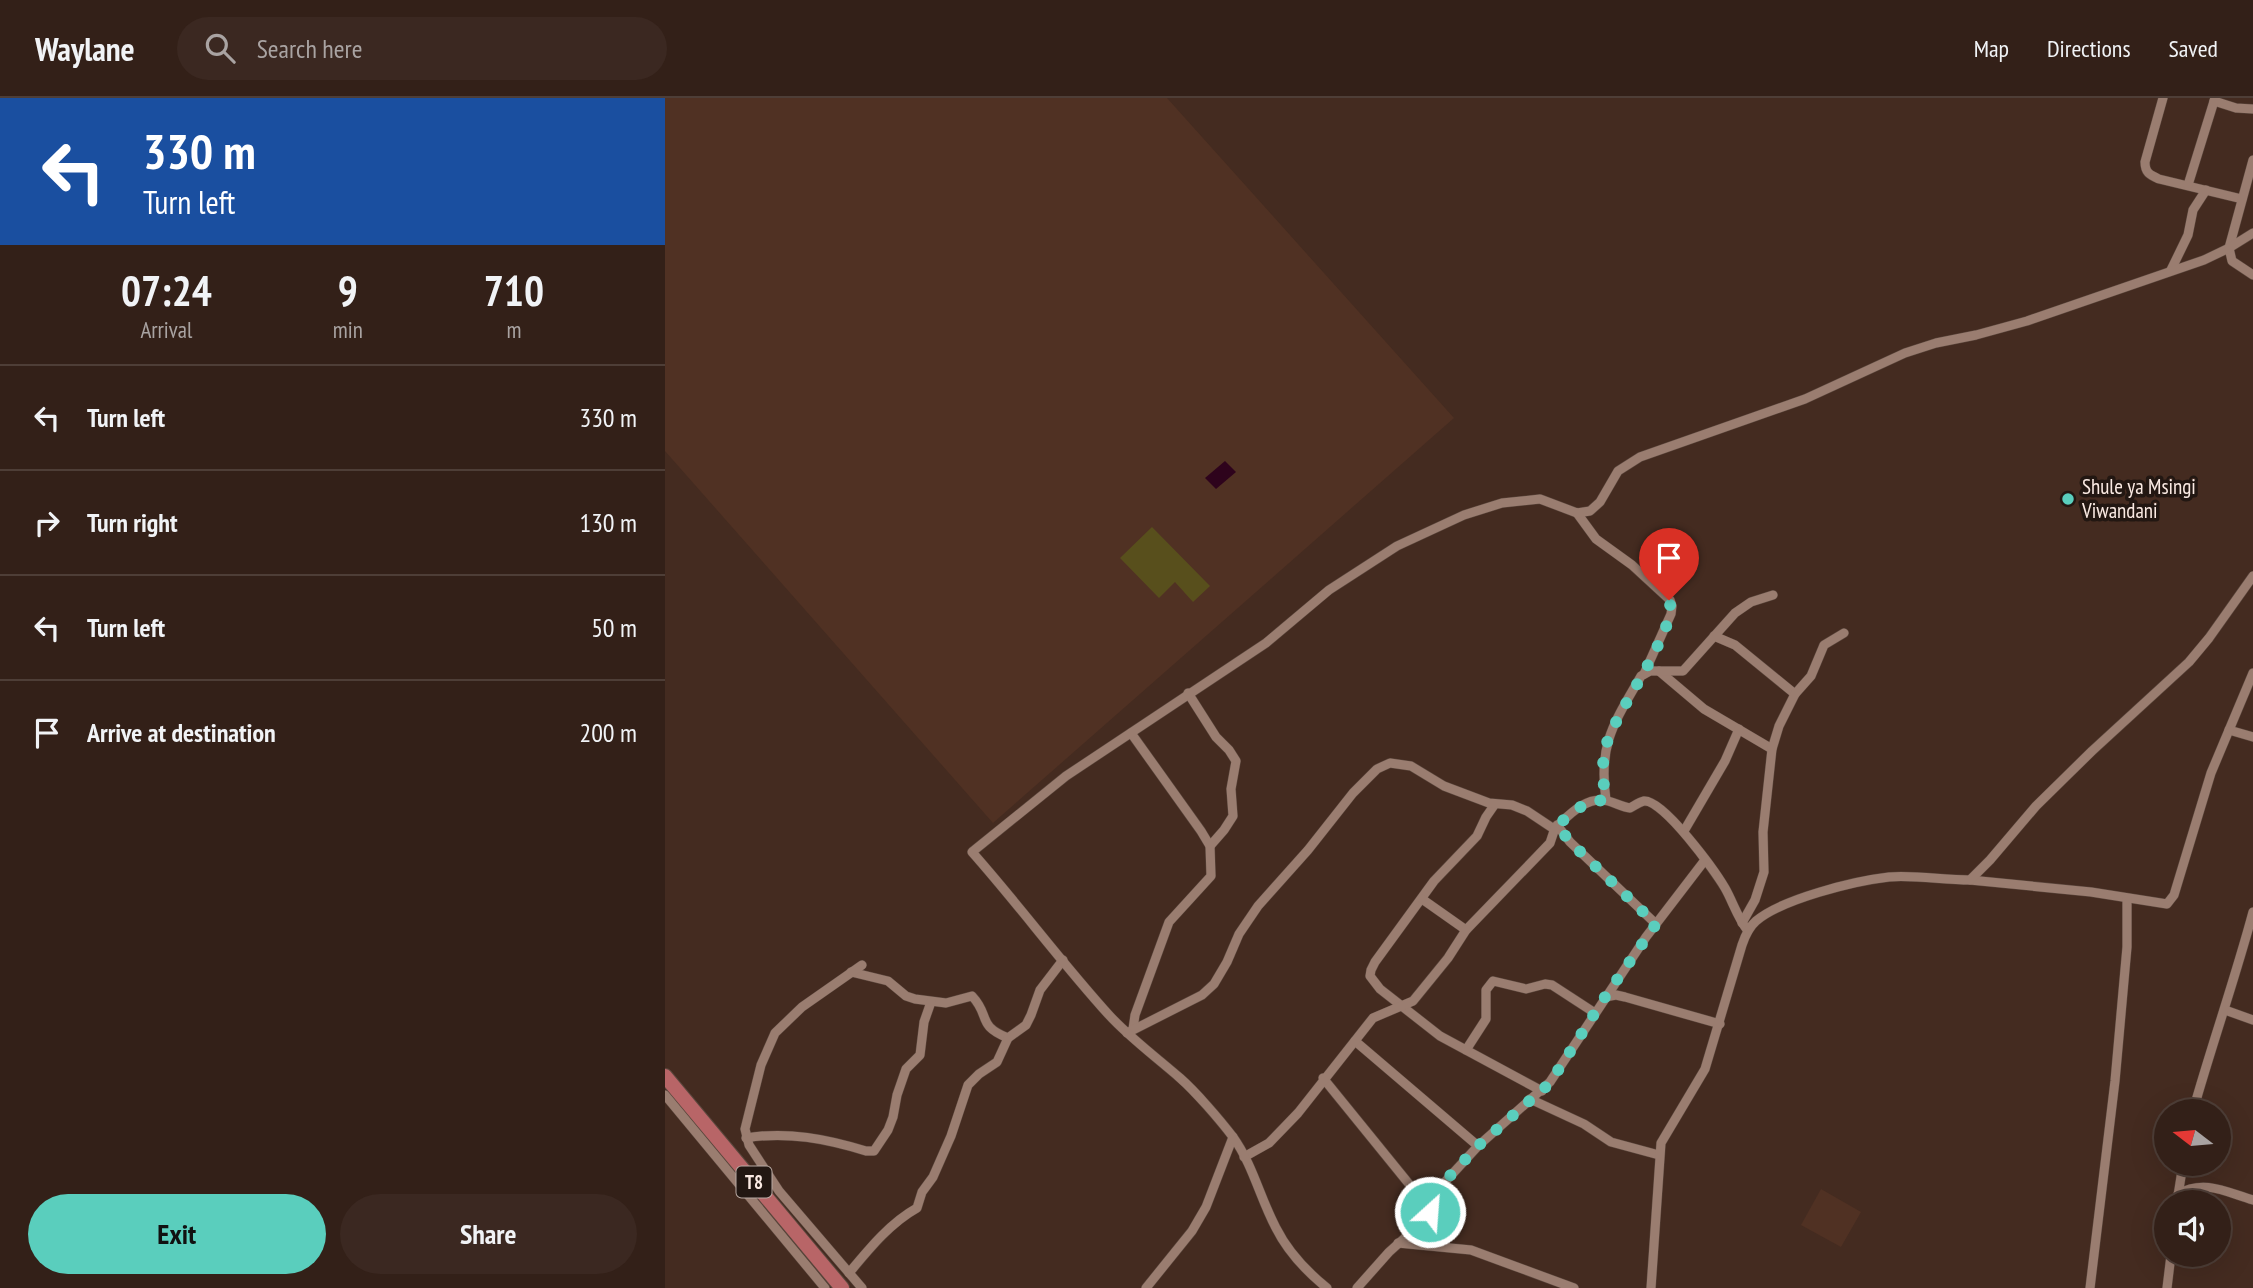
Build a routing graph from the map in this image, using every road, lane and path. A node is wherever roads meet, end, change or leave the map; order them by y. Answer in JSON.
{"nodes":[{"id":1,"x":2163,"y":98,"type":"edge"},
{"id":2,"x":2214,"y":100,"type":"edge"},
{"id":3,"x":2253,"y":109,"type":"edge"},
{"id":4,"x":2253,"y":160,"type":"edge"},
{"id":5,"x":2188,"y":186,"type":"junction"},
{"id":6,"x":2206,"y":190,"type":"junction"},
{"id":7,"x":2242,"y":199,"type":"junction"},
{"id":8,"x":2253,"y":233,"type":"edge"},
{"id":9,"x":2229,"y":248,"type":"junction"},
{"id":10,"x":2171,"y":270,"type":"junction"},
{"id":11,"x":2253,"y":275,"type":"edge"},
{"id":12,"x":1577,"y":513,"type":"junction"},
{"id":13,"x":2253,"y":576,"type":"edge"},
{"id":14,"x":1773,"y":595,"type":"dead end"},
{"id":15,"x":1844,"y":633,"type":"dead end"},
{"id":16,"x":1714,"y":636,"type":"junction"},
{"id":17,"x":1659,"y":671,"type":"junction"},
{"id":18,"x":2253,"y":673,"type":"edge"},
{"id":19,"x":1644,"y":674,"type":"junction"},
{"id":20,"x":1188,"y":693,"type":"junction"},
{"id":21,"x":1795,"y":694,"type":"junction"},
{"id":22,"x":1739,"y":729,"type":"junction"},
{"id":23,"x":2229,"y":730,"type":"junction"},
{"id":24,"x":1131,"y":733,"type":"junction"},
{"id":25,"x":2253,"y":737,"type":"edge"},
{"id":26,"x":1772,"y":749,"type":"junction"},
{"id":27,"x":1606,"y":800,"type":"junction"},
{"id":28,"x":1495,"y":804,"type":"junction"},
{"id":29,"x":1556,"y":826,"type":"junction"},
{"id":30,"x":1684,"y":831,"type":"junction"},
{"id":31,"x":1210,"y":846,"type":"junction"},
{"id":32,"x":1705,"y":860,"type":"junction"},
{"id":33,"x":1970,"y":880,"type":"junction"},
{"id":34,"x":1422,"y":898,"type":"junction"},
{"id":35,"x":2127,"y":899,"type":"junction"},
{"id":36,"x":2253,"y":912,"type":"edge"},
{"id":37,"x":1656,"y":924,"type":"junction"},
{"id":38,"x":1745,"y":927,"type":"junction"},
{"id":39,"x":1466,"y":930,"type":"junction"},
{"id":40,"x":1063,"y":960,"type":"junction"},
{"id":41,"x":862,"y":965,"type":"dead end"},
{"id":42,"x":851,"y":972,"type":"junction"},
{"id":43,"x":1605,"y":997,"type":"junction"},
{"id":44,"x":931,"y":1002,"type":"junction"},
{"id":45,"x":1402,"y":1006,"type":"junction"},
{"id":46,"x":2225,"y":1010,"type":"junction"},
{"id":47,"x":1595,"y":1013,"type":"junction"},
{"id":48,"x":2253,"y":1020,"type":"edge"},
{"id":49,"x":1720,"y":1024,"type":"junction"},
{"id":50,"x":1130,"y":1031,"type":"junction"},
{"id":51,"x":1009,"y":1038,"type":"junction"},
{"id":52,"x":1355,"y":1041,"type":"junction"},
{"id":53,"x":1466,"y":1051,"type":"junction"},
{"id":54,"x":665,"y":1076,"type":"edge"},
{"id":55,"x":1323,"y":1078,"type":"junction"},
{"id":56,"x":1542,"y":1091,"type":"junction"},
{"id":57,"x":665,"y":1095,"type":"edge"},
{"id":58,"x":2197,"y":1099,"type":"edge"},
{"id":59,"x":1530,"y":1100,"type":"junction"},
{"id":60,"x":745,"y":1138,"type":"junction"},
{"id":61,"x":1233,"y":1138,"type":"junction"},
{"id":62,"x":1478,"y":1146,"type":"junction"},
{"id":63,"x":1659,"y":1156,"type":"junction"},
{"id":64,"x":1244,"y":1157,"type":"junction"},
{"id":65,"x":2187,"y":1190,"type":"edge"},
{"id":66,"x":2219,"y":1190,"type":"edge"},
{"id":67,"x":2231,"y":1194,"type":"edge"},
{"id":68,"x":2253,"y":1200,"type":"edge"},
{"id":69,"x":1431,"y":1206,"type":"junction"},
{"id":70,"x":1398,"y":1244,"type":"junction"},
{"id":71,"x":2170,"y":1267,"type":"edge"},
{"id":72,"x":849,"y":1273,"type":"junction"},
{"id":73,"x":825,"y":1288,"type":"edge"},
{"id":74,"x":842,"y":1288,"type":"edge"},
{"id":75,"x":862,"y":1288,"type":"edge"},
{"id":76,"x":1146,"y":1288,"type":"edge"},
{"id":77,"x":1327,"y":1288,"type":"edge"},
{"id":78,"x":1357,"y":1288,"type":"edge"},
{"id":79,"x":1574,"y":1288,"type":"edge"},
{"id":80,"x":1651,"y":1288,"type":"edge"},
{"id":81,"x":2090,"y":1288,"type":"edge"},
{"id":82,"x":2167,"y":1288,"type":"edge"}],
"edges":[{"from":1,"to":5,"type":"street"},
{"from":2,"to":3,"type":"street"},
{"from":2,"to":5,"type":"street"},
{"from":4,"to":7,"type":"street"},
{"from":5,"to":6,"type":"street"},
{"from":6,"to":7,"type":"street"},
{"from":6,"to":10,"type":"street"},
{"from":7,"to":9,"type":"street"},
{"from":8,"to":9,"type":"street"},
{"from":9,"to":10,"type":"street"},
{"from":9,"to":11,"type":"street"},
{"from":10,"to":12,"type":"street"},
{"from":12,"to":19,"type":"street"},
{"from":12,"to":20,"type":"street"},
{"from":13,"to":33,"type":"street"},
{"from":14,"to":16,"type":"street"},
{"from":15,"to":21,"type":"street"},
{"from":16,"to":17,"type":"street"},
{"from":16,"to":21,"type":"street"},
{"from":17,"to":19,"type":"street"},
{"from":17,"to":22,"type":"street"},
{"from":18,"to":23,"type":"street"},
{"from":19,"to":27,"type":"street"},
{"from":20,"to":24,"type":"street"},
{"from":20,"to":31,"type":"street"},
{"from":21,"to":26,"type":"street"},
{"from":22,"to":26,"type":"street"},
{"from":22,"to":30,"type":"street"},
{"from":23,"to":25,"type":"street"},
{"from":23,"to":35,"type":"street"},
{"from":24,"to":31,"type":"street"},
{"from":24,"to":40,"type":"street"},
{"from":26,"to":38,"type":"street"},
{"from":27,"to":29,"type":"street"},
{"from":27,"to":30,"type":"street"},
{"from":28,"to":29,"type":"street"},
{"from":28,"to":34,"type":"street"},
{"from":28,"to":50,"type":"street"},
{"from":29,"to":37,"type":"street"},
{"from":29,"to":39,"type":"street"},
{"from":30,"to":32,"type":"street"},
{"from":31,"to":50,"type":"street"},
{"from":32,"to":37,"type":"street"},
{"from":32,"to":38,"type":"street"},
{"from":33,"to":35,"type":"street"},
{"from":33,"to":38,"type":"street"},
{"from":34,"to":39,"type":"street"},
{"from":34,"to":45,"type":"street"},
{"from":35,"to":81,"type":"street"},
{"from":36,"to":46,"type":"street"},
{"from":37,"to":43,"type":"street"},
{"from":38,"to":49,"type":"street"},
{"from":39,"to":45,"type":"street"},
{"from":40,"to":50,"type":"street"},
{"from":40,"to":51,"type":"street"},
{"from":41,"to":42,"type":"street"},
{"from":42,"to":44,"type":"street"},
{"from":42,"to":60,"type":"street"},
{"from":43,"to":47,"type":"street"},
{"from":43,"to":49,"type":"street"},
{"from":44,"to":51,"type":"street"},
{"from":44,"to":60,"type":"street"},
{"from":45,"to":52,"type":"street"},
{"from":45,"to":53,"type":"street"},
{"from":46,"to":48,"type":"street"},
{"from":46,"to":58,"type":"street"},
{"from":47,"to":53,"type":"street"},
{"from":47,"to":56,"type":"street"},
{"from":49,"to":63,"type":"street"},
{"from":50,"to":61,"type":"street"},
{"from":51,"to":72,"type":"street"},
{"from":52,"to":55,"type":"street"},
{"from":52,"to":62,"type":"street"},
{"from":53,"to":56,"type":"street"},
{"from":54,"to":74,"type":"highway","number":"T8"},
{"from":55,"to":64,"type":"street"},
{"from":55,"to":69,"type":"street"},
{"from":56,"to":59,"type":"street"},
{"from":57,"to":73,"type":"street"},
{"from":59,"to":62,"type":"street"},
{"from":59,"to":63,"type":"street"},
{"from":60,"to":72,"type":"street"},
{"from":61,"to":64,"type":"street"},
{"from":61,"to":76,"type":"street"},
{"from":62,"to":69,"type":"street"},
{"from":63,"to":80,"type":"street"},
{"from":64,"to":77,"type":"street"},
{"from":65,"to":66,"type":"street"},
{"from":67,"to":68,"type":"street"},
{"from":69,"to":70,"type":"street"},
{"from":70,"to":78,"type":"street"},
{"from":70,"to":79,"type":"street"},
{"from":71,"to":82,"type":"street"},
{"from":72,"to":75,"type":"street"}]}
